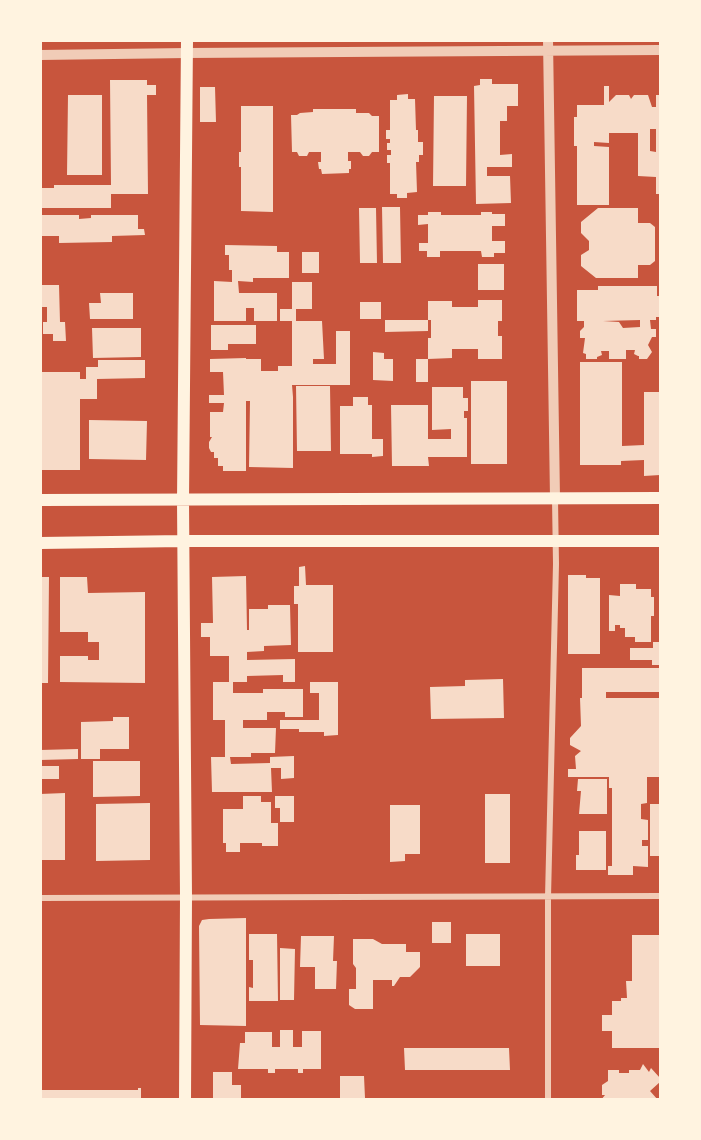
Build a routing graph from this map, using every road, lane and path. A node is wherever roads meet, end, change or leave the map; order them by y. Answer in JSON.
{"nodes":[{"id":1,"x":548,"y":45,"type":"edge"},
{"id":2,"x":187,"y":47,"type":"edge"},
{"id":3,"x":660,"y":50,"type":"edge"},
{"id":4,"x":40,"y":56,"type":"edge"},
{"id":5,"x":555,"y":498,"type":"junction"},
{"id":6,"x":660,"y":498,"type":"edge"},
{"id":7,"x":40,"y":500,"type":"edge"},
{"id":8,"x":183,"y":501,"type":"junction"},
{"id":9,"x":183,"y":541,"type":"junction"},
{"id":10,"x":660,"y":541,"type":"edge"},
{"id":11,"x":556,"y":542,"type":"junction"},
{"id":12,"x":40,"y":543,"type":"edge"},
{"id":13,"x":660,"y":896,"type":"edge"},
{"id":14,"x":186,"y":897,"type":"junction"},
{"id":15,"x":548,"y":897,"type":"junction"},
{"id":16,"x":40,"y":898,"type":"edge"},
{"id":17,"x":185,"y":1100,"type":"edge"},
{"id":18,"x":548,"y":1100,"type":"edge"}],
"edges":[{"from":1,"to":2,"type":"street"},
{"from":1,"to":3,"type":"street"},
{"from":1,"to":5,"type":"street"},
{"from":2,"to":4,"type":"street"},
{"from":2,"to":8,"type":"main road"},
{"from":5,"to":6,"type":"main road"},
{"from":5,"to":8,"type":"main road"},
{"from":5,"to":11,"type":"street"},
{"from":7,"to":8,"type":"main road"},
{"from":8,"to":9,"type":"main road"},
{"from":9,"to":11,"type":"main road"},
{"from":9,"to":12,"type":"main road"},
{"from":9,"to":14,"type":"main road"},
{"from":10,"to":11,"type":"main road"},
{"from":11,"to":15,"type":"street"},
{"from":13,"to":15,"type":"street"},
{"from":14,"to":15,"type":"street"},
{"from":14,"to":16,"type":"street"},
{"from":14,"to":17,"type":"main road"},
{"from":15,"to":18,"type":"street"}]}
